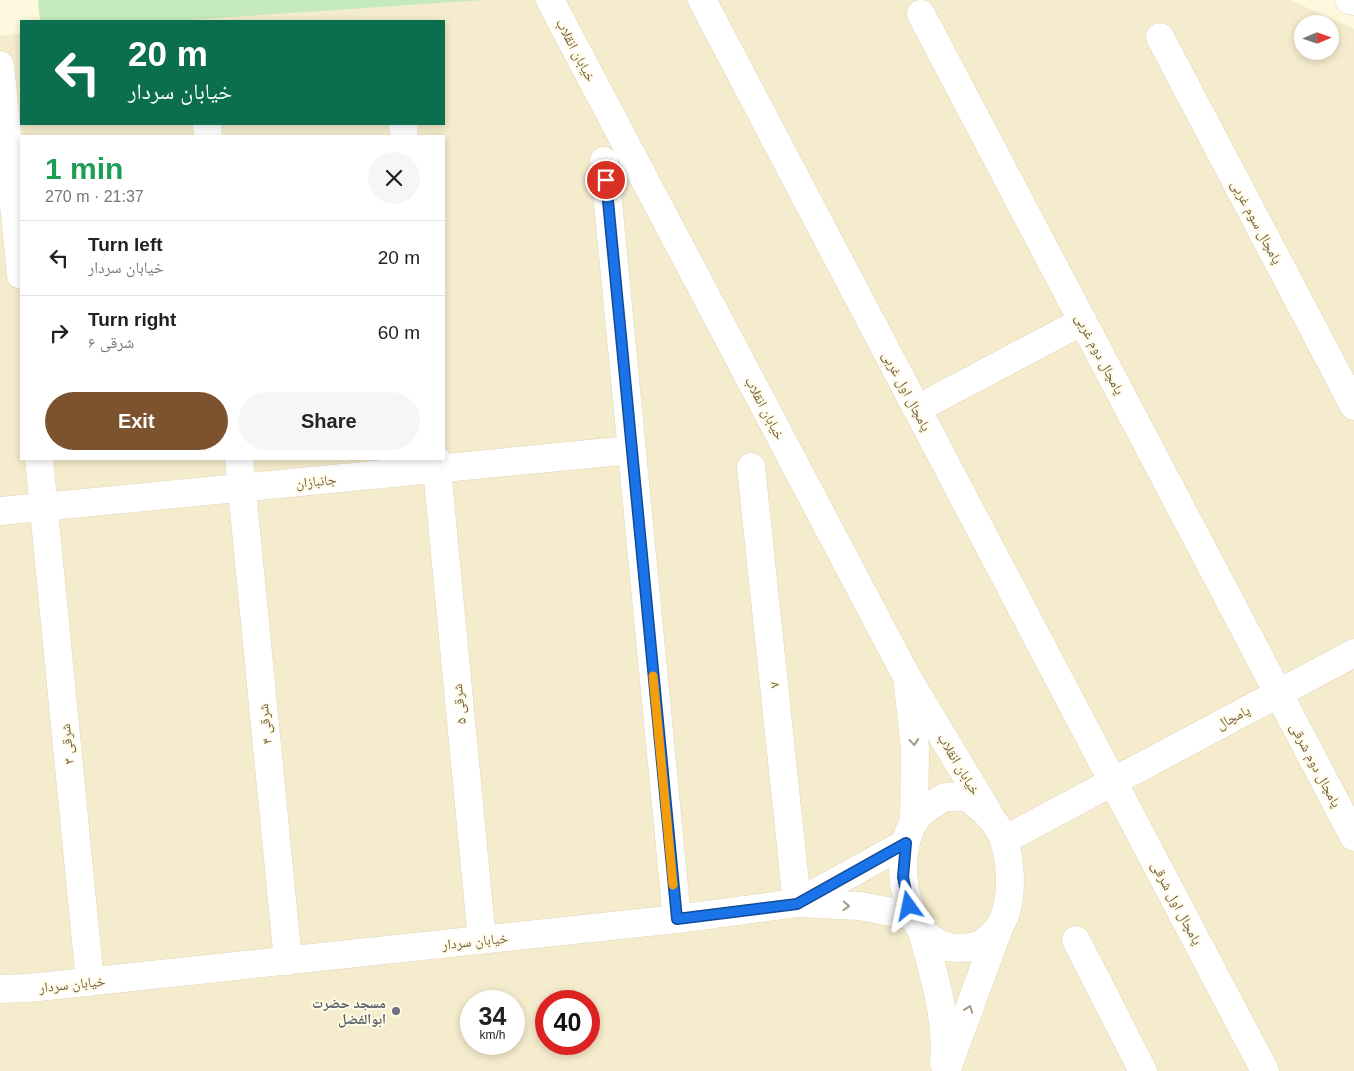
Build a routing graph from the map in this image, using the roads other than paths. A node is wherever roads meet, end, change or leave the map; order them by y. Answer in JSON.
{"nodes":[{"id":1,"x":550,"y":0,"type":"edge"},
{"id":2,"x":702,"y":0,"type":"edge"},
{"id":3,"x":1349,"y":0,"type":"edge"},
{"id":4,"x":1354,"y":1,"type":"edge"},
{"id":5,"x":921,"y":14,"type":"dead end"},
{"id":6,"x":1160,"y":37,"type":"dead end"},
{"id":7,"x":0,"y":66,"type":"edge"},
{"id":8,"x":604,"y":161,"type":"dead end"},
{"id":9,"x":20,"y":265,"type":"edge"},
{"id":10,"x":1083,"y":321,"type":"junction"},
{"id":11,"x":1354,"y":406,"type":"edge"},
{"id":12,"x":917,"y":409,"type":"junction"},
{"id":13,"x":631,"y":450,"type":"junction"},
{"id":14,"x":39,"y":460,"type":"edge"},
{"id":15,"x":239,"y":460,"type":"edge"},
{"id":16,"x":436,"y":464,"type":"edge"},
{"id":17,"x":752,"y":467,"type":"dead end"},
{"id":18,"x":242,"y":488,"type":"junction"},
{"id":19,"x":44,"y":507,"type":"junction"},
{"id":20,"x":0,"y":511,"type":"edge"},
{"id":21,"x":1354,"y":653,"type":"edge"},
{"id":22,"x":907,"y":677,"type":"junction"},
{"id":23,"x":1279,"y":693,"type":"junction"},
{"id":24,"x":1113,"y":781,"type":"junction"},
{"id":25,"x":988,"y":812,"type":"junction"},
{"id":26,"x":910,"y":832,"type":"junction"},
{"id":27,"x":1354,"y":837,"type":"edge"},
{"id":28,"x":1004,"y":840,"type":"junction"},
{"id":29,"x":797,"y":904,"type":"junction"},
{"id":30,"x":677,"y":919,"type":"junction"},
{"id":31,"x":917,"y":923,"type":"junction"},
{"id":32,"x":999,"y":928,"type":"junction"},
{"id":33,"x":482,"y":940,"type":"junction"},
{"id":34,"x":1076,"y":940,"type":"dead end"},
{"id":35,"x":288,"y":961,"type":"junction"},
{"id":36,"x":90,"y":982,"type":"junction"},
{"id":37,"x":29,"y":988,"type":"junction"},
{"id":38,"x":0,"y":989,"type":"edge"},
{"id":39,"x":0,"y":999,"type":"edge"},
{"id":40,"x":944,"y":1071,"type":"edge"},
{"id":41,"x":1142,"y":1071,"type":"edge"},
{"id":42,"x":1265,"y":1071,"type":"edge"}],
"edges":[{"from":1,"to":22,"type":"street","name":"خیابان انقلاب"},
{"from":2,"to":12,"type":"street","name":"پامچال اول غربی"},
{"from":3,"to":4,"type":"street"},
{"from":5,"to":10,"type":"street","name":"پامچال دوم غربی"},
{"from":6,"to":11,"type":"street","name":"پامچال سوم غربی"},
{"from":7,"to":9,"type":"street"},
{"from":8,"to":13,"type":"street"},
{"from":10,"to":12,"type":"street"},
{"from":10,"to":23,"type":"street","name":"پامچال دوم غربی"},
{"from":12,"to":24,"type":"street","name":"پامچال اول غربی"},
{"from":13,"to":16,"type":"street","name":"جانبازان"},
{"from":13,"to":30,"type":"street"},
{"from":14,"to":19,"type":"street","name":"۳ شرقی"},
{"from":15,"to":18,"type":"street","name":"۴ شرقی"},
{"from":16,"to":18,"type":"street","name":"جانبازان"},
{"from":16,"to":33,"type":"street","name":"۵ شرقی"},
{"from":17,"to":29,"type":"street","name":"۷"},
{"from":18,"to":19,"type":"street","name":"جانبازان"},
{"from":18,"to":35,"type":"street","name":"۴ شرقی"},
{"from":19,"to":20,"type":"street","name":"جانبازان"},
{"from":19,"to":36,"type":"street","name":"۳ شرقی"},
{"from":21,"to":23,"type":"street","name":"پامچال"},
{"from":22,"to":25,"type":"street","name":"خیابان انقلاب"},
{"from":22,"to":26,"type":"street","one_way":true},
{"from":23,"to":24,"type":"street","name":"پامچال"},
{"from":23,"to":27,"type":"street","name":"پامچال دوم شرقی"},
{"from":24,"to":28,"type":"street","name":"پامچال"},
{"from":24,"to":42,"type":"street","name":"پامچال اول شرقی"},
{"from":25,"to":26,"type":"street"},
{"from":25,"to":28,"type":"street"},
{"from":26,"to":29,"type":"street","name":"خیابان سردار"},
{"from":26,"to":31,"type":"street"},
{"from":28,"to":32,"type":"street"},
{"from":29,"to":30,"type":"street","name":"خیابان سردار"},
{"from":29,"to":31,"type":"street","one_way":true},
{"from":30,"to":33,"type":"street","name":"خیابان سردار"},
{"from":31,"to":32,"type":"street"},
{"from":31,"to":40,"type":"street"},
{"from":40,"to":32,"type":"street","one_way":true},
{"from":33,"to":35,"type":"street","name":"خیابان سردار"},
{"from":34,"to":41,"type":"street"},
{"from":35,"to":36,"type":"street","name":"خیابان سردار"},
{"from":36,"to":37,"type":"street","name":"خیابان سردار"},
{"from":37,"to":38,"type":"street","name":"خیابان سردار"},
{"from":37,"to":39,"type":"street","name":"خیابان سردار"}]}
